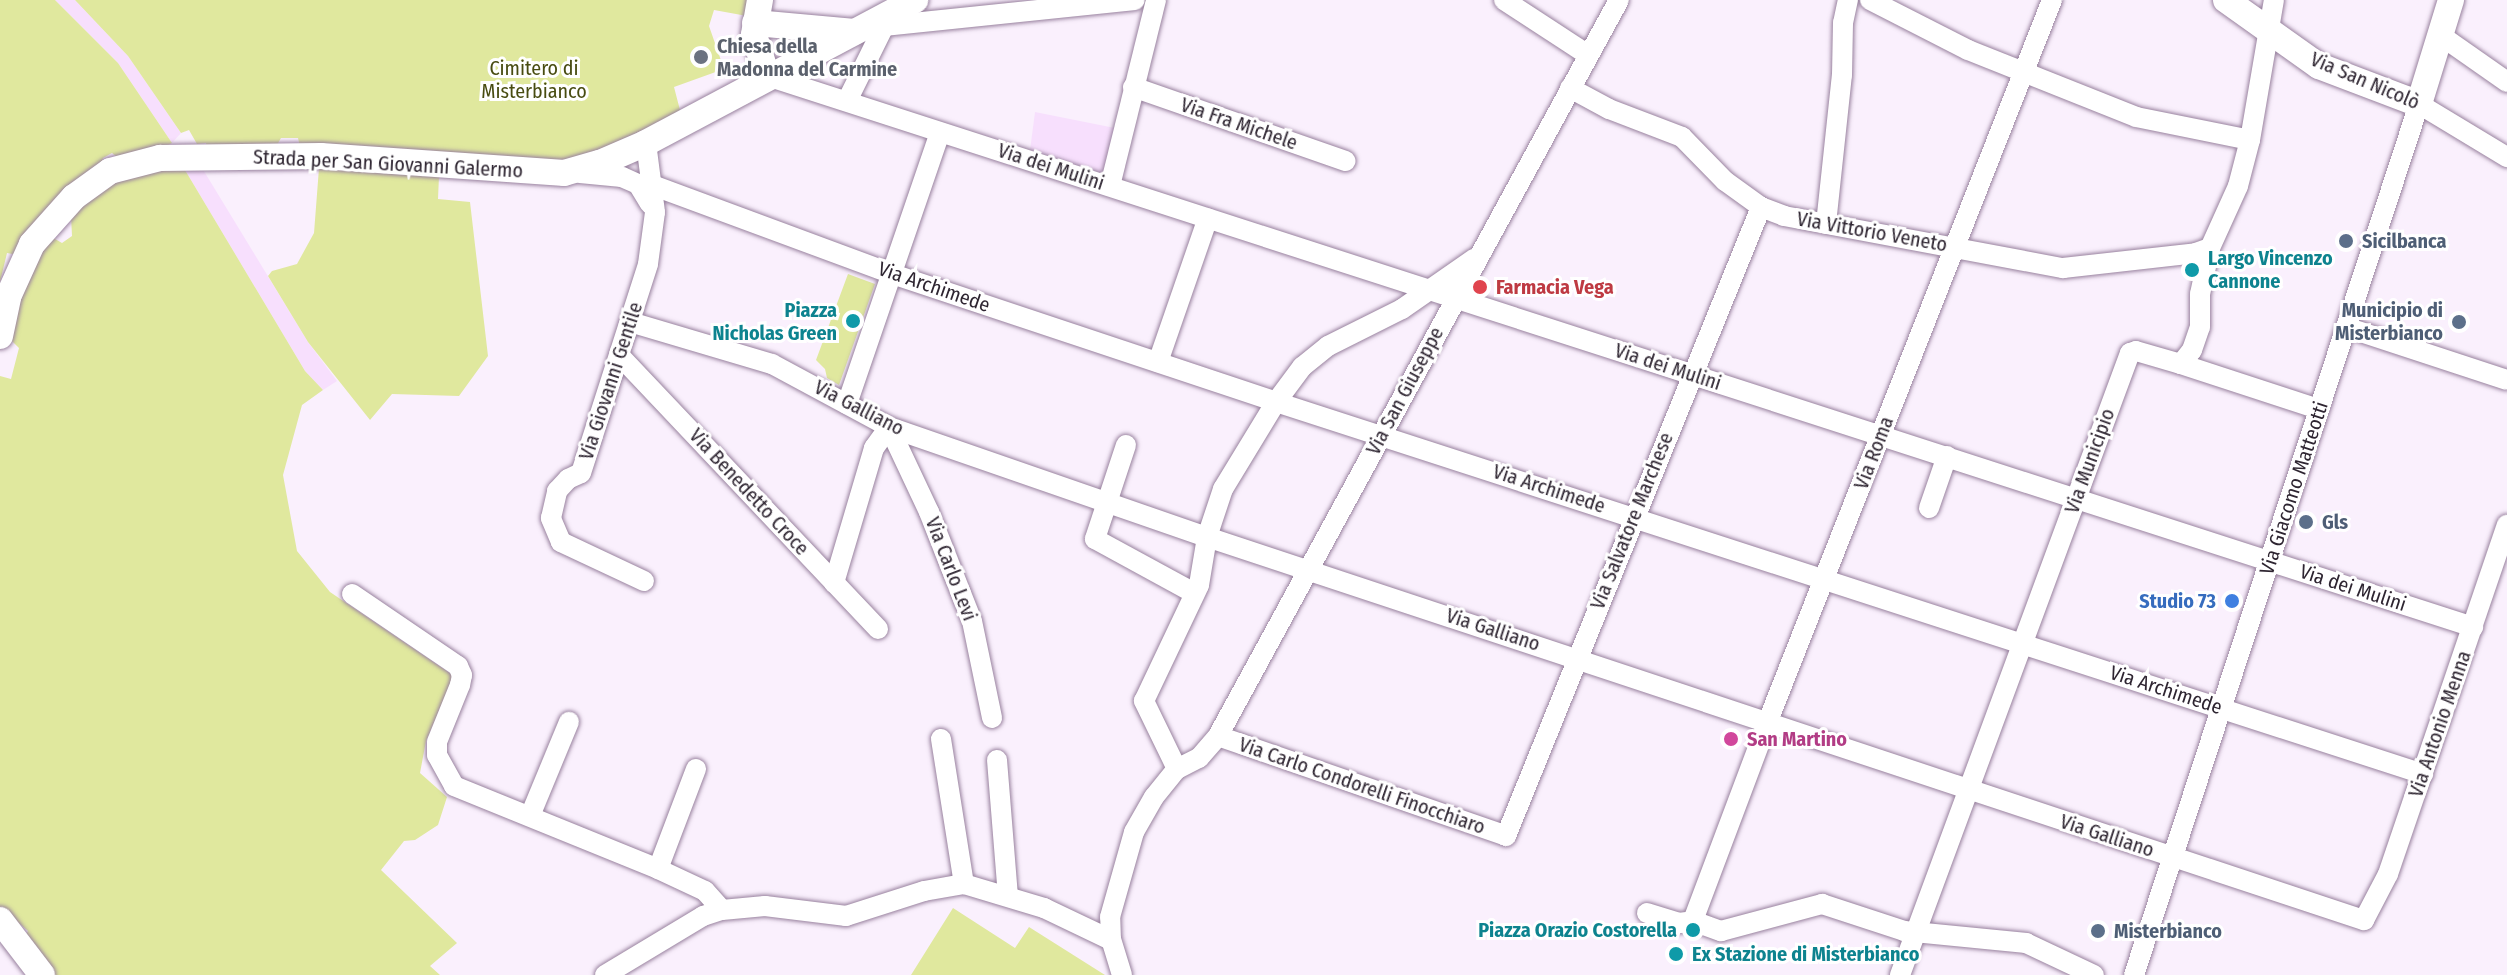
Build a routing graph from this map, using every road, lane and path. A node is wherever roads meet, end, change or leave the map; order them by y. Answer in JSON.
{"nodes":[{"id":1,"x":915,"y":0,"type":"edge"},
{"id":2,"x":1135,"y":0,"type":"edge"},
{"id":3,"x":1156,"y":0,"type":"edge"},
{"id":4,"x":1504,"y":0,"type":"edge"},
{"id":5,"x":1619,"y":0,"type":"edge"},
{"id":6,"x":1848,"y":0,"type":"edge"},
{"id":7,"x":1870,"y":0,"type":"edge"},
{"id":8,"x":2052,"y":0,"type":"edge"},
{"id":9,"x":2226,"y":0,"type":"edge"},
{"id":10,"x":2274,"y":0,"type":"edge"},
{"id":11,"x":2451,"y":0,"type":"edge"},
{"id":12,"x":757,"y":13,"type":"edge"},
{"id":13,"x":871,"y":26,"type":"junction"},
{"id":14,"x":2269,"y":33,"type":"junction"},
{"id":15,"x":2440,"y":35,"type":"junction"},
{"id":16,"x":1588,"y":55,"type":"junction"},
{"id":17,"x":2024,"y":73,"type":"junction"},
{"id":18,"x":762,"y":79,"type":"junction"},
{"id":19,"x":2507,"y":82,"type":"edge"},
{"id":20,"x":1133,"y":87,"type":"junction"},
{"id":21,"x":1570,"y":88,"type":"junction"},
{"id":22,"x":855,"y":104,"type":"junction"},
{"id":23,"x":2419,"y":104,"type":"junction"},
{"id":24,"x":940,"y":132,"type":"junction"},
{"id":25,"x":2250,"y":140,"type":"junction"},
{"id":26,"x":636,"y":148,"type":"junction"},
{"id":27,"x":2507,"y":157,"type":"edge"},
{"id":28,"x":1345,"y":161,"type":"dead end"},
{"id":29,"x":564,"y":173,"type":"junction"},
{"id":30,"x":645,"y":184,"type":"junction"},
{"id":31,"x":1110,"y":186,"type":"junction"},
{"id":32,"x":676,"y":196,"type":"junction"},
{"id":33,"x":1761,"y":207,"type":"junction"},
{"id":34,"x":655,"y":212,"type":"junction"},
{"id":35,"x":1208,"y":218,"type":"junction"},
{"id":36,"x":1826,"y":224,"type":"junction"},
{"id":37,"x":1956,"y":247,"type":"junction"},
{"id":38,"x":2210,"y":248,"type":"junction"},
{"id":39,"x":1477,"y":257,"type":"junction"},
{"id":40,"x":892,"y":274,"type":"junction"},
{"id":41,"x":1431,"y":289,"type":"junction"},
{"id":42,"x":4,"y":297,"type":"edge"},
{"id":43,"x":1456,"y":297,"type":"junction"},
{"id":44,"x":630,"y":322,"type":"junction"},
{"id":45,"x":2346,"y":327,"type":"junction"},
{"id":46,"x":0,"y":336,"type":"edge"},
{"id":47,"x":619,"y":355,"type":"junction"},
{"id":48,"x":1158,"y":362,"type":"junction"},
{"id":49,"x":2181,"y":364,"type":"junction"},
{"id":50,"x":1692,"y":376,"type":"junction"},
{"id":51,"x":2507,"y":380,"type":"edge"},
{"id":52,"x":1276,"y":402,"type":"junction"},
{"id":53,"x":847,"y":404,"type":"junction"},
{"id":54,"x":2319,"y":409,"type":"junction"},
{"id":55,"x":889,"y":427,"type":"junction"},
{"id":56,"x":1382,"y":435,"type":"junction"},
{"id":57,"x":1881,"y":435,"type":"junction"},
{"id":58,"x":1126,"y":445,"type":"dead end"},
{"id":59,"x":1947,"y":456,"type":"junction"},
{"id":60,"x":2076,"y":499,"type":"junction"},
{"id":61,"x":1107,"y":502,"type":"junction"},
{"id":62,"x":1929,"y":508,"type":"dead end"},
{"id":63,"x":1633,"y":517,"type":"junction"},
{"id":64,"x":2507,"y":525,"type":"edge"},
{"id":65,"x":1207,"y":537,"type":"junction"},
{"id":66,"x":2270,"y":561,"type":"junction"},
{"id":67,"x":1309,"y":570,"type":"junction"},
{"id":68,"x":1825,"y":579,"type":"junction"},
{"id":69,"x":644,"y":581,"type":"dead end"},
{"id":70,"x":834,"y":583,"type":"junction"},
{"id":71,"x":1194,"y":593,"type":"junction"},
{"id":72,"x":352,"y":594,"type":"dead end"},
{"id":73,"x":2473,"y":627,"type":"junction"},
{"id":74,"x":878,"y":629,"type":"dead end"},
{"id":75,"x":2022,"y":644,"type":"junction"},
{"id":76,"x":1578,"y":657,"type":"junction"},
{"id":77,"x":2222,"y":708,"type":"junction"},
{"id":78,"x":992,"y":718,"type":"dead end"},
{"id":79,"x":1768,"y":721,"type":"junction"},
{"id":80,"x":569,"y":722,"type":"dead end"},
{"id":81,"x":1218,"y":736,"type":"junction"},
{"id":82,"x":941,"y":739,"type":"dead end"},
{"id":83,"x":997,"y":760,"type":"dead end"},
{"id":84,"x":696,"y":769,"type":"dead end"},
{"id":85,"x":1177,"y":769,"type":"junction"},
{"id":86,"x":2423,"y":774,"type":"junction"},
{"id":87,"x":1968,"y":789,"type":"junction"},
{"id":88,"x":530,"y":816,"type":"junction"},
{"id":89,"x":1506,"y":836,"type":"joint"},
{"id":90,"x":2173,"y":858,"type":"junction"},
{"id":91,"x":658,"y":869,"type":"junction"},
{"id":92,"x":964,"y":884,"type":"junction"},
{"id":93,"x":1008,"y":896,"type":"junction"},
{"id":94,"x":1044,"y":908,"type":"junction"},
{"id":95,"x":722,"y":910,"type":"junction"},
{"id":96,"x":1647,"y":913,"type":"dead end"},
{"id":97,"x":1696,"y":914,"type":"junction"},
{"id":98,"x":1110,"y":917,"type":"junction"},
{"id":99,"x":0,"y":920,"type":"edge"},
{"id":100,"x":2364,"y":920,"type":"joint"},
{"id":101,"x":1916,"y":932,"type":"junction"},
{"id":102,"x":1111,"y":940,"type":"junction"},
{"id":103,"x":42,"y":975,"type":"edge"},
{"id":104,"x":605,"y":975,"type":"edge"},
{"id":105,"x":1122,"y":975,"type":"edge"},
{"id":106,"x":1900,"y":975,"type":"edge"},
{"id":107,"x":2094,"y":975,"type":"edge"},
{"id":108,"x":2134,"y":975,"type":"edge"}],
"edges":[{"from":1,"to":13,"type":"main road","name":"Strada per San Giovanni Galermo"},
{"from":2,"to":13,"type":"street"},
{"from":3,"to":20,"type":"street"},
{"from":4,"to":16,"type":"street"},
{"from":5,"to":16,"type":"street","name":"Via San Giuseppe"},
{"from":6,"to":36,"type":"street"},
{"from":7,"to":17,"type":"street"},
{"from":8,"to":17,"type":"street","name":"Via Roma"},
{"from":9,"to":14,"type":"main road","name":"Via San Nicolò"},
{"from":10,"to":14,"type":"street"},
{"from":11,"to":15,"type":"main road","name":"Via Giacomo Matteotti"},
{"from":12,"to":13,"type":"main road"},
{"from":12,"to":18,"type":"main road"},
{"from":13,"to":18,"type":"main road","name":"Strada per San Giovanni Galermo"},
{"from":13,"to":22,"type":"street"},
{"from":14,"to":23,"type":"main road","name":"Via San Nicolò"},
{"from":14,"to":25,"type":"street"},
{"from":15,"to":19,"type":"street"},
{"from":15,"to":23,"type":"main road","name":"Via Giacomo Matteotti"},
{"from":16,"to":21,"type":"street","name":"Via San Giuseppe"},
{"from":17,"to":25,"type":"street"},
{"from":17,"to":37,"type":"street","name":"Via Roma"},
{"from":18,"to":22,"type":"street","name":"Via dei Mulini"},
{"from":18,"to":26,"type":"main road","name":"Strada per San Giovanni Galermo"},
{"from":20,"to":28,"type":"street","name":"Via Fra Michele"},
{"from":20,"to":31,"type":"street"},
{"from":21,"to":33,"type":"street","name":"Via Vittorio Veneto"},
{"from":21,"to":39,"type":"street","name":"Via San Giuseppe"},
{"from":22,"to":24,"type":"street","name":"Via dei Mulini"},
{"from":23,"to":27,"type":"street","name":"Via San Nicolò"},
{"from":23,"to":45,"type":"street","name":"Via Giacomo Matteotti"},
{"from":24,"to":31,"type":"street","name":"Via dei Mulini"},
{"from":24,"to":40,"type":"street"},
{"from":25,"to":38,"type":"street"},
{"from":26,"to":29,"type":"main road","name":"Strada per San Giovanni Galermo"},
{"from":26,"to":30,"type":"street"},
{"from":29,"to":30,"type":"street","name":"Via Archimede"},
{"from":29,"to":42,"type":"main road","name":"Strada per San Giovanni Galermo"},
{"from":30,"to":32,"type":"street","name":"Via Archimede"},
{"from":30,"to":34,"type":"street"},
{"from":31,"to":35,"type":"street","name":"Via dei Mulini"},
{"from":32,"to":34,"type":"street"},
{"from":32,"to":40,"type":"street","name":"Via Archimede"},
{"from":33,"to":36,"type":"street","name":"Via Vittorio Veneto"},
{"from":33,"to":50,"type":"street","name":"Via Salvatore Marchese"},
{"from":34,"to":44,"type":"street","name":"Via Giovanni Gentile"},
{"from":35,"to":41,"type":"street","name":"Via dei Mulini"},
{"from":35,"to":48,"type":"street"},
{"from":36,"to":37,"type":"street","name":"Via Vittorio Veneto"},
{"from":37,"to":38,"type":"street","name":"Via Vittorio Veneto"},
{"from":37,"to":57,"type":"street","name":"Via Roma"},
{"from":38,"to":49,"type":"street"},
{"from":39,"to":41,"type":"street"},
{"from":39,"to":43,"type":"street","name":"Via San Giuseppe"},
{"from":40,"to":48,"type":"street","name":"Via Archimede"},
{"from":40,"to":53,"type":"street"},
{"from":41,"to":43,"type":"street","name":"Via dei Mulini"},
{"from":41,"to":52,"type":"street"},
{"from":42,"to":46,"type":"main road","name":"Strada per San Giovanni Galermo"},
{"from":43,"to":50,"type":"street","name":"Via dei Mulini"},
{"from":43,"to":56,"type":"street","name":"Via San Giuseppe"},
{"from":44,"to":47,"type":"street","name":"Via Giovanni Gentile"},
{"from":44,"to":53,"type":"street","name":"Via Galliano"},
{"from":45,"to":51,"type":"street"},
{"from":45,"to":54,"type":"street","name":"Via Giacomo Matteotti"},
{"from":47,"to":69,"type":"street","name":"Via Giovanni Gentile"},
{"from":47,"to":70,"type":"street","name":"Via Benedetto Croce"},
{"from":48,"to":52,"type":"street","name":"Via Archimede"},
{"from":49,"to":54,"type":"street"},
{"from":49,"to":60,"type":"street","name":"Via Municipio"},
{"from":50,"to":57,"type":"street","name":"Via dei Mulini"},
{"from":50,"to":63,"type":"street","name":"Via Salvatore Marchese"},
{"from":52,"to":56,"type":"street","name":"Via Archimede"},
{"from":52,"to":65,"type":"street"},
{"from":53,"to":55,"type":"street","name":"Via Galliano"},
{"from":54,"to":66,"type":"street","name":"Via Giacomo Matteotti"},
{"from":55,"to":61,"type":"street","name":"Via Galliano"},
{"from":55,"to":70,"type":"street"},
{"from":55,"to":78,"type":"street","name":"Via Carlo Levi"},
{"from":56,"to":63,"type":"street","name":"Via Archimede"},
{"from":56,"to":67,"type":"street","name":"Via San Giuseppe"},
{"from":57,"to":59,"type":"street","name":"Via dei Mulini"},
{"from":57,"to":68,"type":"street","name":"Via Roma"},
{"from":58,"to":61,"type":"street"},
{"from":59,"to":60,"type":"street","name":"Via dei Mulini"},
{"from":59,"to":62,"type":"street"},
{"from":60,"to":66,"type":"street","name":"Via dei Mulini"},
{"from":60,"to":75,"type":"street","name":"Via Municipio"},
{"from":61,"to":65,"type":"street","name":"Via Galliano"},
{"from":61,"to":71,"type":"street"},
{"from":63,"to":68,"type":"street","name":"Via Archimede"},
{"from":63,"to":76,"type":"street","name":"Via Salvatore Marchese"},
{"from":64,"to":73,"type":"street","name":"Via Antonio Menna"},
{"from":65,"to":67,"type":"street","name":"Via Galliano"},
{"from":65,"to":71,"type":"street"},
{"from":66,"to":73,"type":"street","name":"Via dei Mulini"},
{"from":66,"to":77,"type":"street","name":"Via Giacomo Matteotti"},
{"from":67,"to":76,"type":"street","name":"Via Galliano"},
{"from":67,"to":81,"type":"street","name":"Via San Giuseppe"},
{"from":68,"to":75,"type":"street","name":"Via Archimede"},
{"from":68,"to":79,"type":"street","name":"Via Roma"},
{"from":70,"to":74,"type":"street","name":"Via Benedetto Croce"},
{"from":71,"to":85,"type":"street"},
{"from":72,"to":88,"type":"street"},
{"from":73,"to":86,"type":"street","name":"Via Antonio Menna"},
{"from":75,"to":77,"type":"street","name":"Via Archimede"},
{"from":75,"to":87,"type":"street","name":"Via Municipio"},
{"from":76,"to":79,"type":"street","name":"Via Galliano"},
{"from":76,"to":89,"type":"street","name":"Via Salvatore Marchese"},
{"from":77,"to":86,"type":"street","name":"Via Archimede"},
{"from":77,"to":90,"type":"street","name":"Via Giacomo Matteotti"},
{"from":79,"to":87,"type":"street","name":"Via Galliano"},
{"from":79,"to":97,"type":"street","name":"Via Roma"},
{"from":80,"to":88,"type":"street"},
{"from":81,"to":85,"type":"street","name":"Via San Giuseppe"},
{"from":81,"to":89,"type":"street","name":"Via Carlo Condorelli Finocchiaro"},
{"from":82,"to":92,"type":"street"},
{"from":83,"to":93,"type":"street"},
{"from":84,"to":91,"type":"street"},
{"from":85,"to":98,"type":"street","name":"Via San Giuseppe"},
{"from":86,"to":100,"type":"street","name":"Via Antonio Menna"},
{"from":87,"to":90,"type":"street","name":"Via Galliano"},
{"from":87,"to":101,"type":"street","name":"Via Municipio"},
{"from":88,"to":91,"type":"street"},
{"from":90,"to":100,"type":"street","name":"Via Galliano"},
{"from":90,"to":108,"type":"street","name":"Via Giacomo Matteotti"},
{"from":91,"to":95,"type":"street"},
{"from":92,"to":93,"type":"street"},
{"from":92,"to":95,"type":"street"},
{"from":93,"to":94,"type":"street"},
{"from":94,"to":98,"type":"street"},
{"from":94,"to":102,"type":"street"},
{"from":95,"to":104,"type":"street"},
{"from":96,"to":97,"type":"street"},
{"from":97,"to":101,"type":"street"},
{"from":98,"to":102,"type":"street","name":"Via San Giuseppe"},
{"from":99,"to":103,"type":"main road"},
{"from":101,"to":106,"type":"street","name":"Via Municipio"},
{"from":101,"to":107,"type":"street"},
{"from":102,"to":105,"type":"street","name":"Via San Giuseppe"}]}
